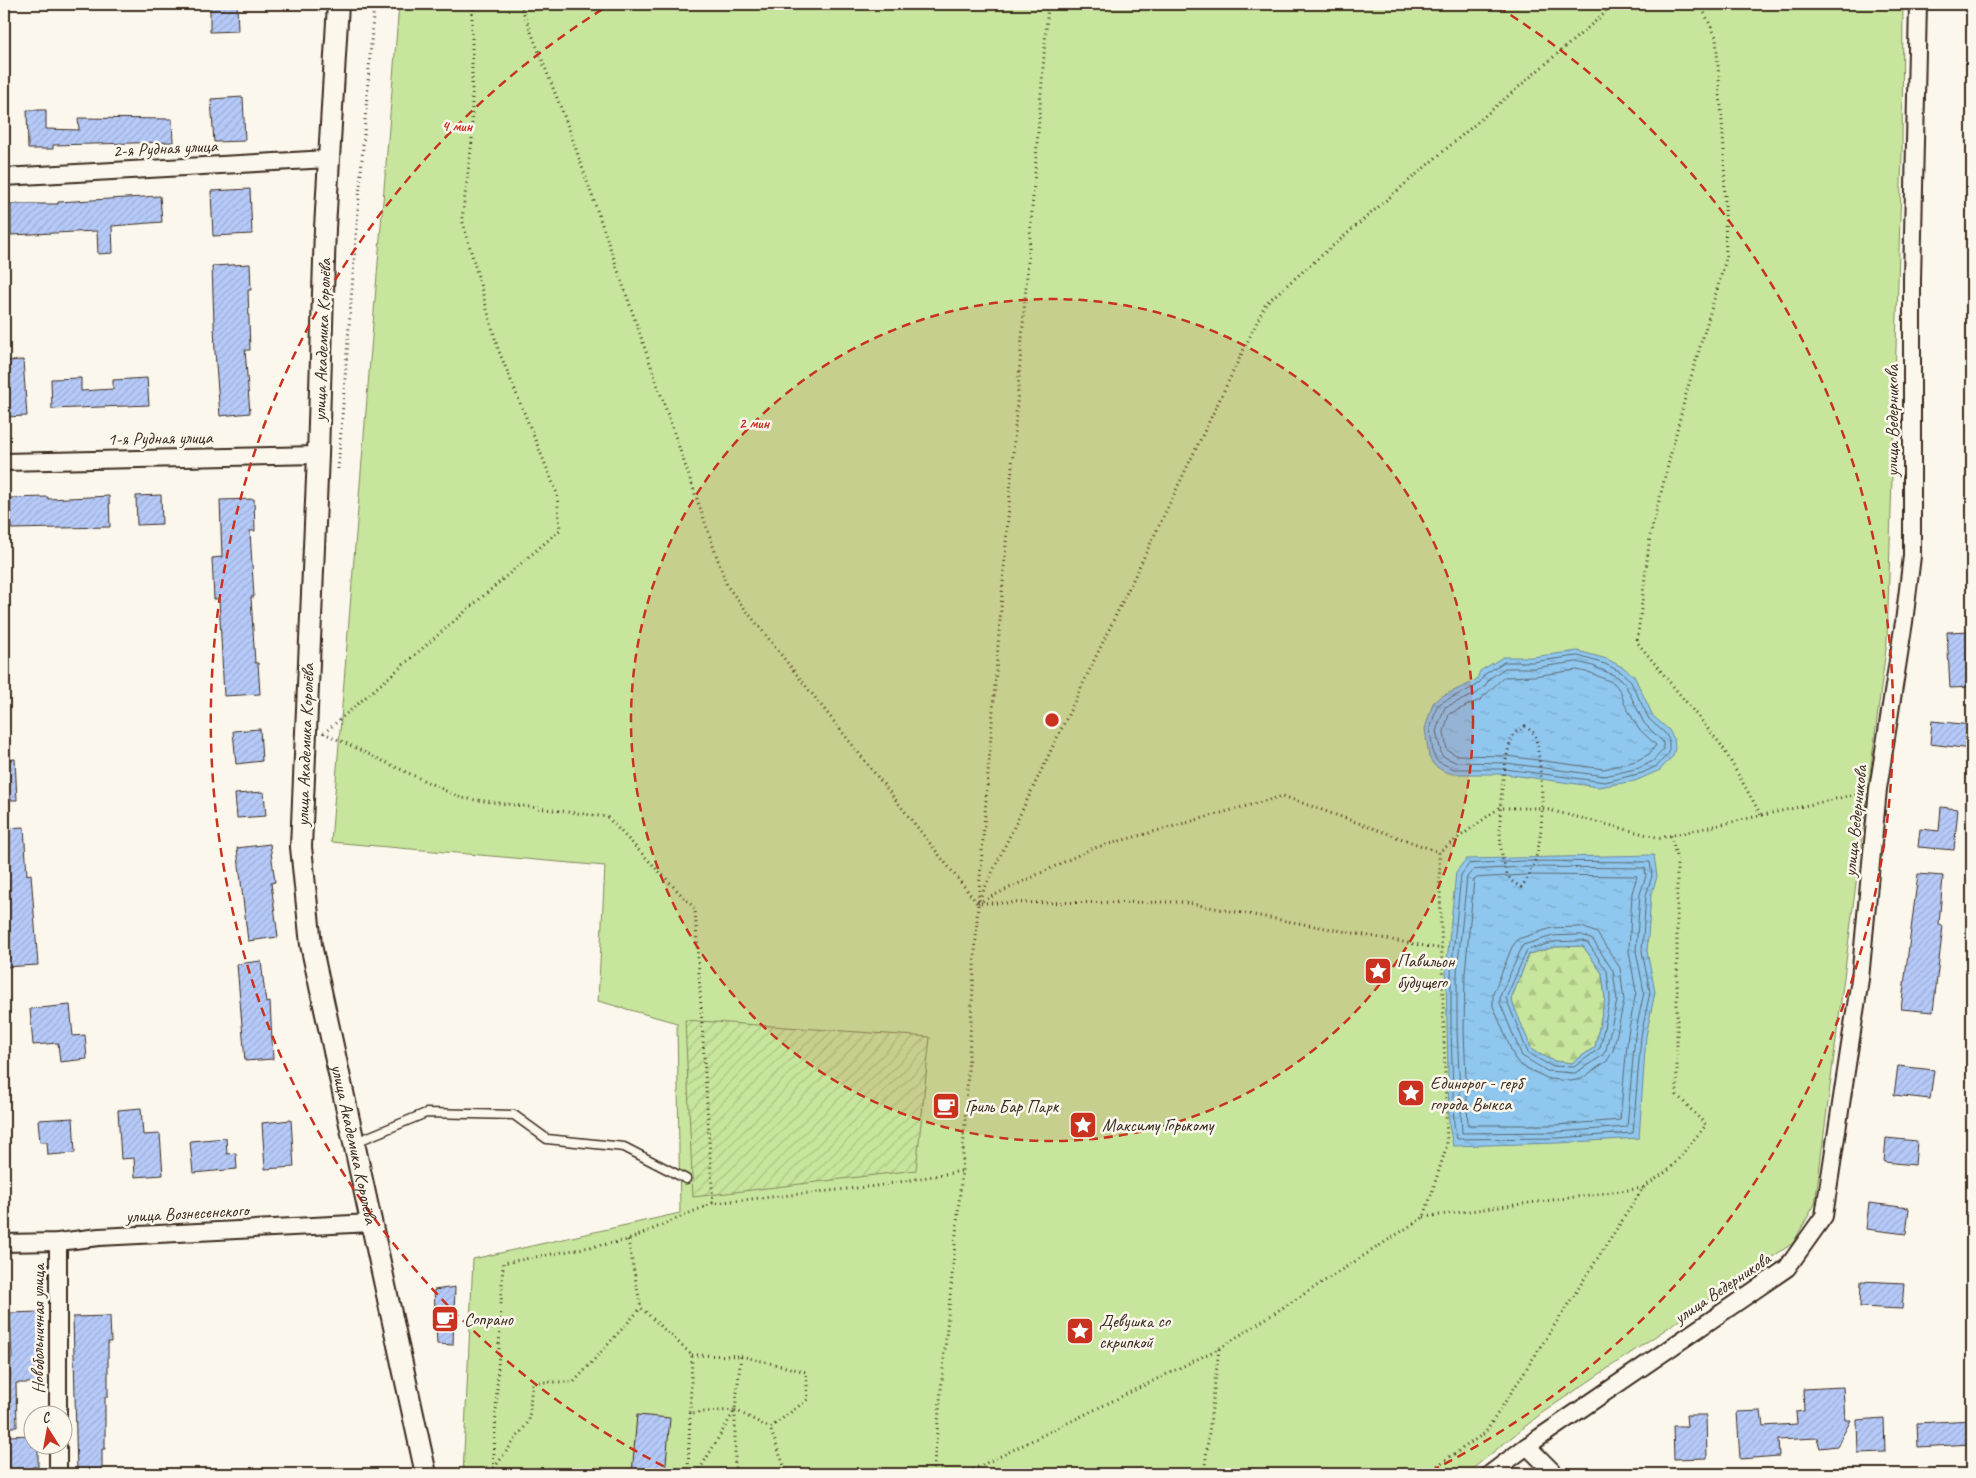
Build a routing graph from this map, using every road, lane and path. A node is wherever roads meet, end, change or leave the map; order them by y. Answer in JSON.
{"nodes":[{"id":1,"x":338,"y":4,"type":"edge"},
{"id":2,"x":374,"y":4,"type":"edge"},
{"id":3,"x":476,"y":4,"type":"edge"},
{"id":4,"x":520,"y":4,"type":"edge"},
{"id":5,"x":1048,"y":4,"type":"edge"},
{"id":6,"x":1610,"y":4,"type":"edge"},
{"id":7,"x":1700,"y":4,"type":"edge"},
{"id":8,"x":1918,"y":4,"type":"edge"},
{"id":9,"x":328,"y":159,"type":"junction"},
{"id":10,"x":4,"y":177,"type":"edge"},
{"id":11,"x":318,"y":456,"type":"junction"},
{"id":12,"x":4,"y":462,"type":"edge"},
{"id":13,"x":338,"y":471,"type":"dead end"},
{"id":14,"x":325,"y":723,"type":"dead end"},
{"id":15,"x":324,"y":733,"type":"junction"},
{"id":16,"x":324,"y":742,"type":"dead end"},
{"id":17,"x":1878,"y":789,"type":"junction"},
{"id":18,"x":1499,"y":808,"type":"junction"},
{"id":19,"x":1541,"y":808,"type":"junction"},
{"id":20,"x":1761,"y":815,"type":"junction"},
{"id":21,"x":1671,"y":835,"type":"junction"},
{"id":22,"x":1440,"y":852,"type":"junction"},
{"id":23,"x":978,"y":903,"type":"junction"},
{"id":24,"x":1442,"y":949,"type":"junction"},
{"id":25,"x":354,"y":1142,"type":"junction"},
{"id":26,"x":962,"y":1171,"type":"junction"},
{"id":27,"x":686,"y":1179,"type":"dead end"},
{"id":28,"x":1643,"y":1188,"type":"junction"},
{"id":29,"x":713,"y":1203,"type":"junction"},
{"id":30,"x":1424,"y":1217,"type":"junction"},
{"id":31,"x":372,"y":1223,"type":"junction"},
{"id":32,"x":628,"y":1240,"type":"junction"},
{"id":33,"x":58,"y":1242,"type":"junction"},
{"id":34,"x":4,"y":1243,"type":"edge"},
{"id":35,"x":641,"y":1308,"type":"junction"},
{"id":36,"x":1220,"y":1348,"type":"junction"},
{"id":37,"x":692,"y":1355,"type":"junction"},
{"id":38,"x":741,"y":1356,"type":"junction"},
{"id":39,"x":58,"y":1406,"type":"edge"},
{"id":40,"x":735,"y":1410,"type":"junction"},
{"id":41,"x":690,"y":1413,"type":"junction"},
{"id":42,"x":770,"y":1428,"type":"junction"},
{"id":43,"x":1527,"y":1446,"type":"junction"},
{"id":44,"x":58,"y":1456,"type":"edge"},
{"id":45,"x":493,"y":1472,"type":"edge"},
{"id":46,"x":735,"y":1472,"type":"junction"},
{"id":47,"x":58,"y":1474,"type":"edge"},
{"id":48,"x":426,"y":1474,"type":"edge"},
{"id":49,"x":688,"y":1474,"type":"edge"},
{"id":50,"x":697,"y":1474,"type":"edge"},
{"id":51,"x":729,"y":1474,"type":"edge"},
{"id":52,"x":740,"y":1474,"type":"edge"},
{"id":53,"x":786,"y":1474,"type":"edge"},
{"id":54,"x":933,"y":1474,"type":"edge"},
{"id":55,"x":964,"y":1474,"type":"edge"},
{"id":56,"x":1204,"y":1474,"type":"edge"},
{"id":57,"x":1425,"y":1474,"type":"edge"},
{"id":58,"x":1490,"y":1474,"type":"edge"},
{"id":59,"x":1555,"y":1474,"type":"edge"}],
"edges":[{"from":1,"to":9,"type":"street","name":"улица Академика Королёва"},
{"from":2,"to":13,"type":"path"},
{"from":3,"to":15,"type":"path"},
{"from":4,"to":23,"type":"path"},
{"from":5,"to":23,"type":"path"},
{"from":6,"to":23,"type":"path"},
{"from":7,"to":20,"type":"path"},
{"from":8,"to":17,"type":"street","name":"улица Ведерникова"},
{"from":9,"to":10,"type":"street","name":"2-я Рудная улица"},
{"from":9,"to":11,"type":"street","name":"улица Академика Королёва"},
{"from":11,"to":12,"type":"street","name":"1-я Рудная улица"},
{"from":11,"to":25,"type":"street","name":"улица Академика Королёва"},
{"from":14,"to":15,"type":"path"},
{"from":15,"to":16,"type":"path"},
{"from":15,"to":29,"type":"path"},
{"from":17,"to":20,"type":"path"},
{"from":17,"to":43,"type":"street","name":"улица Ведерникова"},
{"from":18,"to":19,"type":"path"},
{"from":18,"to":19,"type":"path"},
{"from":18,"to":19,"type":"path"},
{"from":18,"to":22,"type":"path"},
{"from":19,"to":21,"type":"path"},
{"from":20,"to":21,"type":"path"},
{"from":21,"to":28,"type":"path"},
{"from":22,"to":23,"type":"path"},
{"from":22,"to":24,"type":"path"},
{"from":23,"to":24,"type":"path"},
{"from":23,"to":26,"type":"path"},
{"from":24,"to":30,"type":"path"},
{"from":25,"to":27,"type":"lane"},
{"from":25,"to":31,"type":"street","name":"улица Академика Королёва"},
{"from":26,"to":29,"type":"path"},
{"from":26,"to":54,"type":"path"},
{"from":28,"to":30,"type":"path"},
{"from":28,"to":57,"type":"path"},
{"from":29,"to":32,"type":"path"},
{"from":30,"to":36,"type":"path"},
{"from":31,"to":33,"type":"street","name":"улица Вознесенского"},
{"from":31,"to":48,"type":"street","name":"улица Академика Королёва"},
{"from":32,"to":35,"type":"path"},
{"from":32,"to":45,"type":"path"},
{"from":33,"to":34,"type":"street","name":"улица Вознесенского"},
{"from":33,"to":39,"type":"street","name":"Новобольничная улица"},
{"from":35,"to":37,"type":"path"},
{"from":35,"to":45,"type":"path"},
{"from":36,"to":55,"type":"path"},
{"from":36,"to":56,"type":"path"},
{"from":37,"to":38,"type":"path"},
{"from":37,"to":41,"type":"path"},
{"from":38,"to":40,"type":"path"},
{"from":38,"to":42,"type":"path"},
{"from":40,"to":41,"type":"path"},
{"from":40,"to":42,"type":"path"},
{"from":40,"to":46,"type":"path"},
{"from":40,"to":50,"type":"path"},
{"from":41,"to":49,"type":"path"},
{"from":42,"to":53,"type":"path"},
{"from":43,"to":58,"type":"street","name":"улица Ведерникова"},
{"from":43,"to":59,"type":"street"},
{"from":44,"to":47,"type":"street"},
{"from":46,"to":51,"type":"path"},
{"from":46,"to":52,"type":"path"}]}
